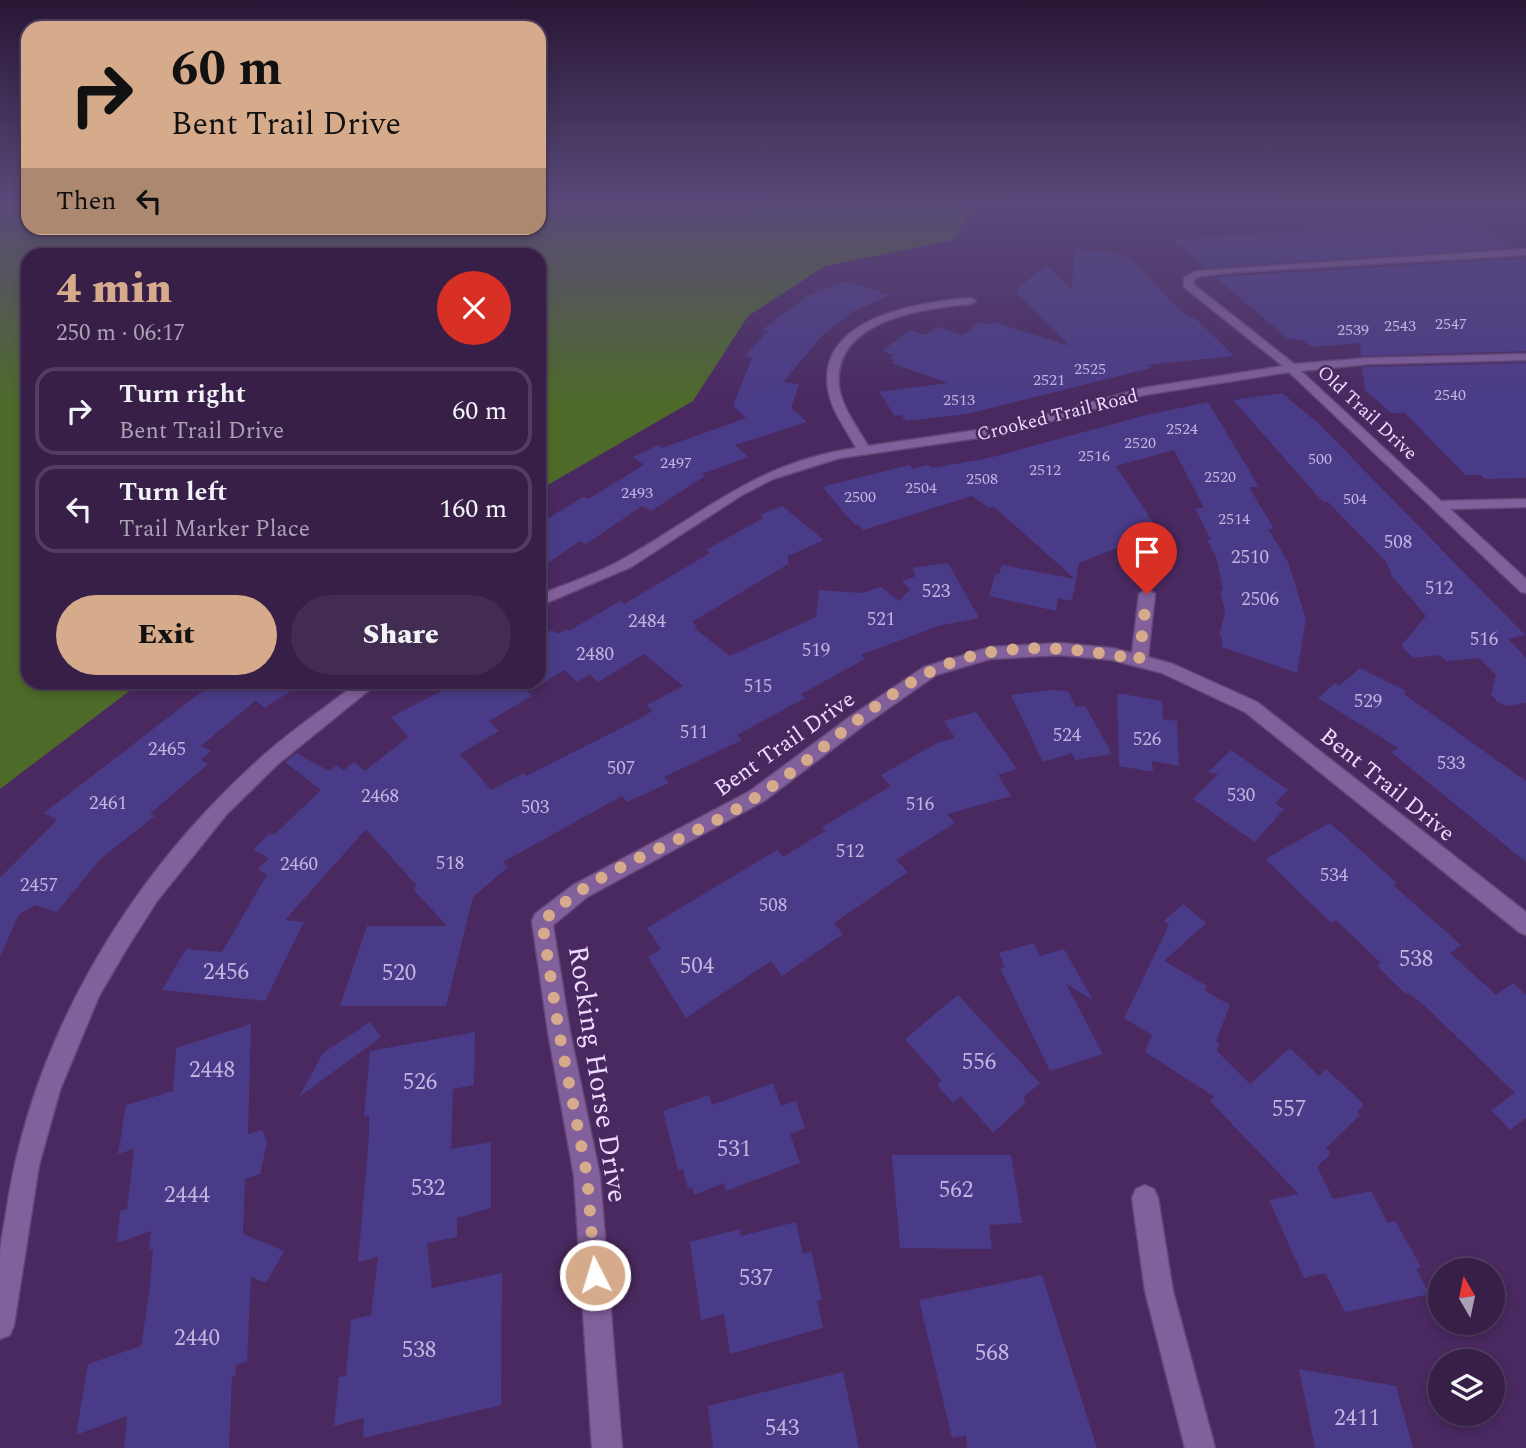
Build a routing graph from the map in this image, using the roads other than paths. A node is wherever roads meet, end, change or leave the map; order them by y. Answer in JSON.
{"nodes":[{"id":1,"x":1237,"y":271,"type":"edge"},
{"id":2,"x":971,"y":301,"type":"dead end"},
{"id":3,"x":1526,"y":357,"type":"edge"},
{"id":4,"x":1292,"y":368,"type":"junction"},
{"id":5,"x":864,"y":450,"type":"junction"},
{"id":6,"x":1526,"y":503,"type":"edge"},
{"id":7,"x":1439,"y":505,"type":"junction"},
{"id":8,"x":1526,"y":588,"type":"edge"},
{"id":9,"x":1147,"y":594,"type":"dead end"},
{"id":10,"x":546,"y":598,"type":"edge"},
{"id":11,"x":1139,"y":660,"type":"junction"},
{"id":12,"x":362,"y":689,"type":"edge"},
{"id":13,"x":542,"y":921,"type":"joint"},
{"id":14,"x":1526,"y":925,"type":"edge"},
{"id":15,"x":1145,"y":1198,"type":"dead end"},
{"id":16,"x":0,"y":1325,"type":"edge"},
{"id":17,"x":607,"y":1448,"type":"edge"},
{"id":18,"x":1200,"y":1448,"type":"edge"}],
"edges":[{"from":1,"to":4,"type":"street","name":"Old Trail Drive"},
{"from":2,"to":5,"type":"street"},
{"from":3,"to":4,"type":"street","name":"Crooked Trail Road"},
{"from":4,"to":5,"type":"street","name":"Crooked Trail Road"},
{"from":4,"to":7,"type":"street","name":"Old Trail Drive"},
{"from":5,"to":10,"type":"street","name":"Crooked Trail Road"},
{"from":6,"to":7,"type":"street"},
{"from":7,"to":8,"type":"street","name":"Old Trail Drive"},
{"from":9,"to":11,"type":"street"},
{"from":11,"to":13,"type":"street","name":"Bent Trail Drive"},
{"from":11,"to":14,"type":"street","name":"Bent Trail Drive"},
{"from":12,"to":16,"type":"street"},
{"from":13,"to":17,"type":"street","name":"Rocking Horse Drive"},
{"from":15,"to":18,"type":"street"}]}
